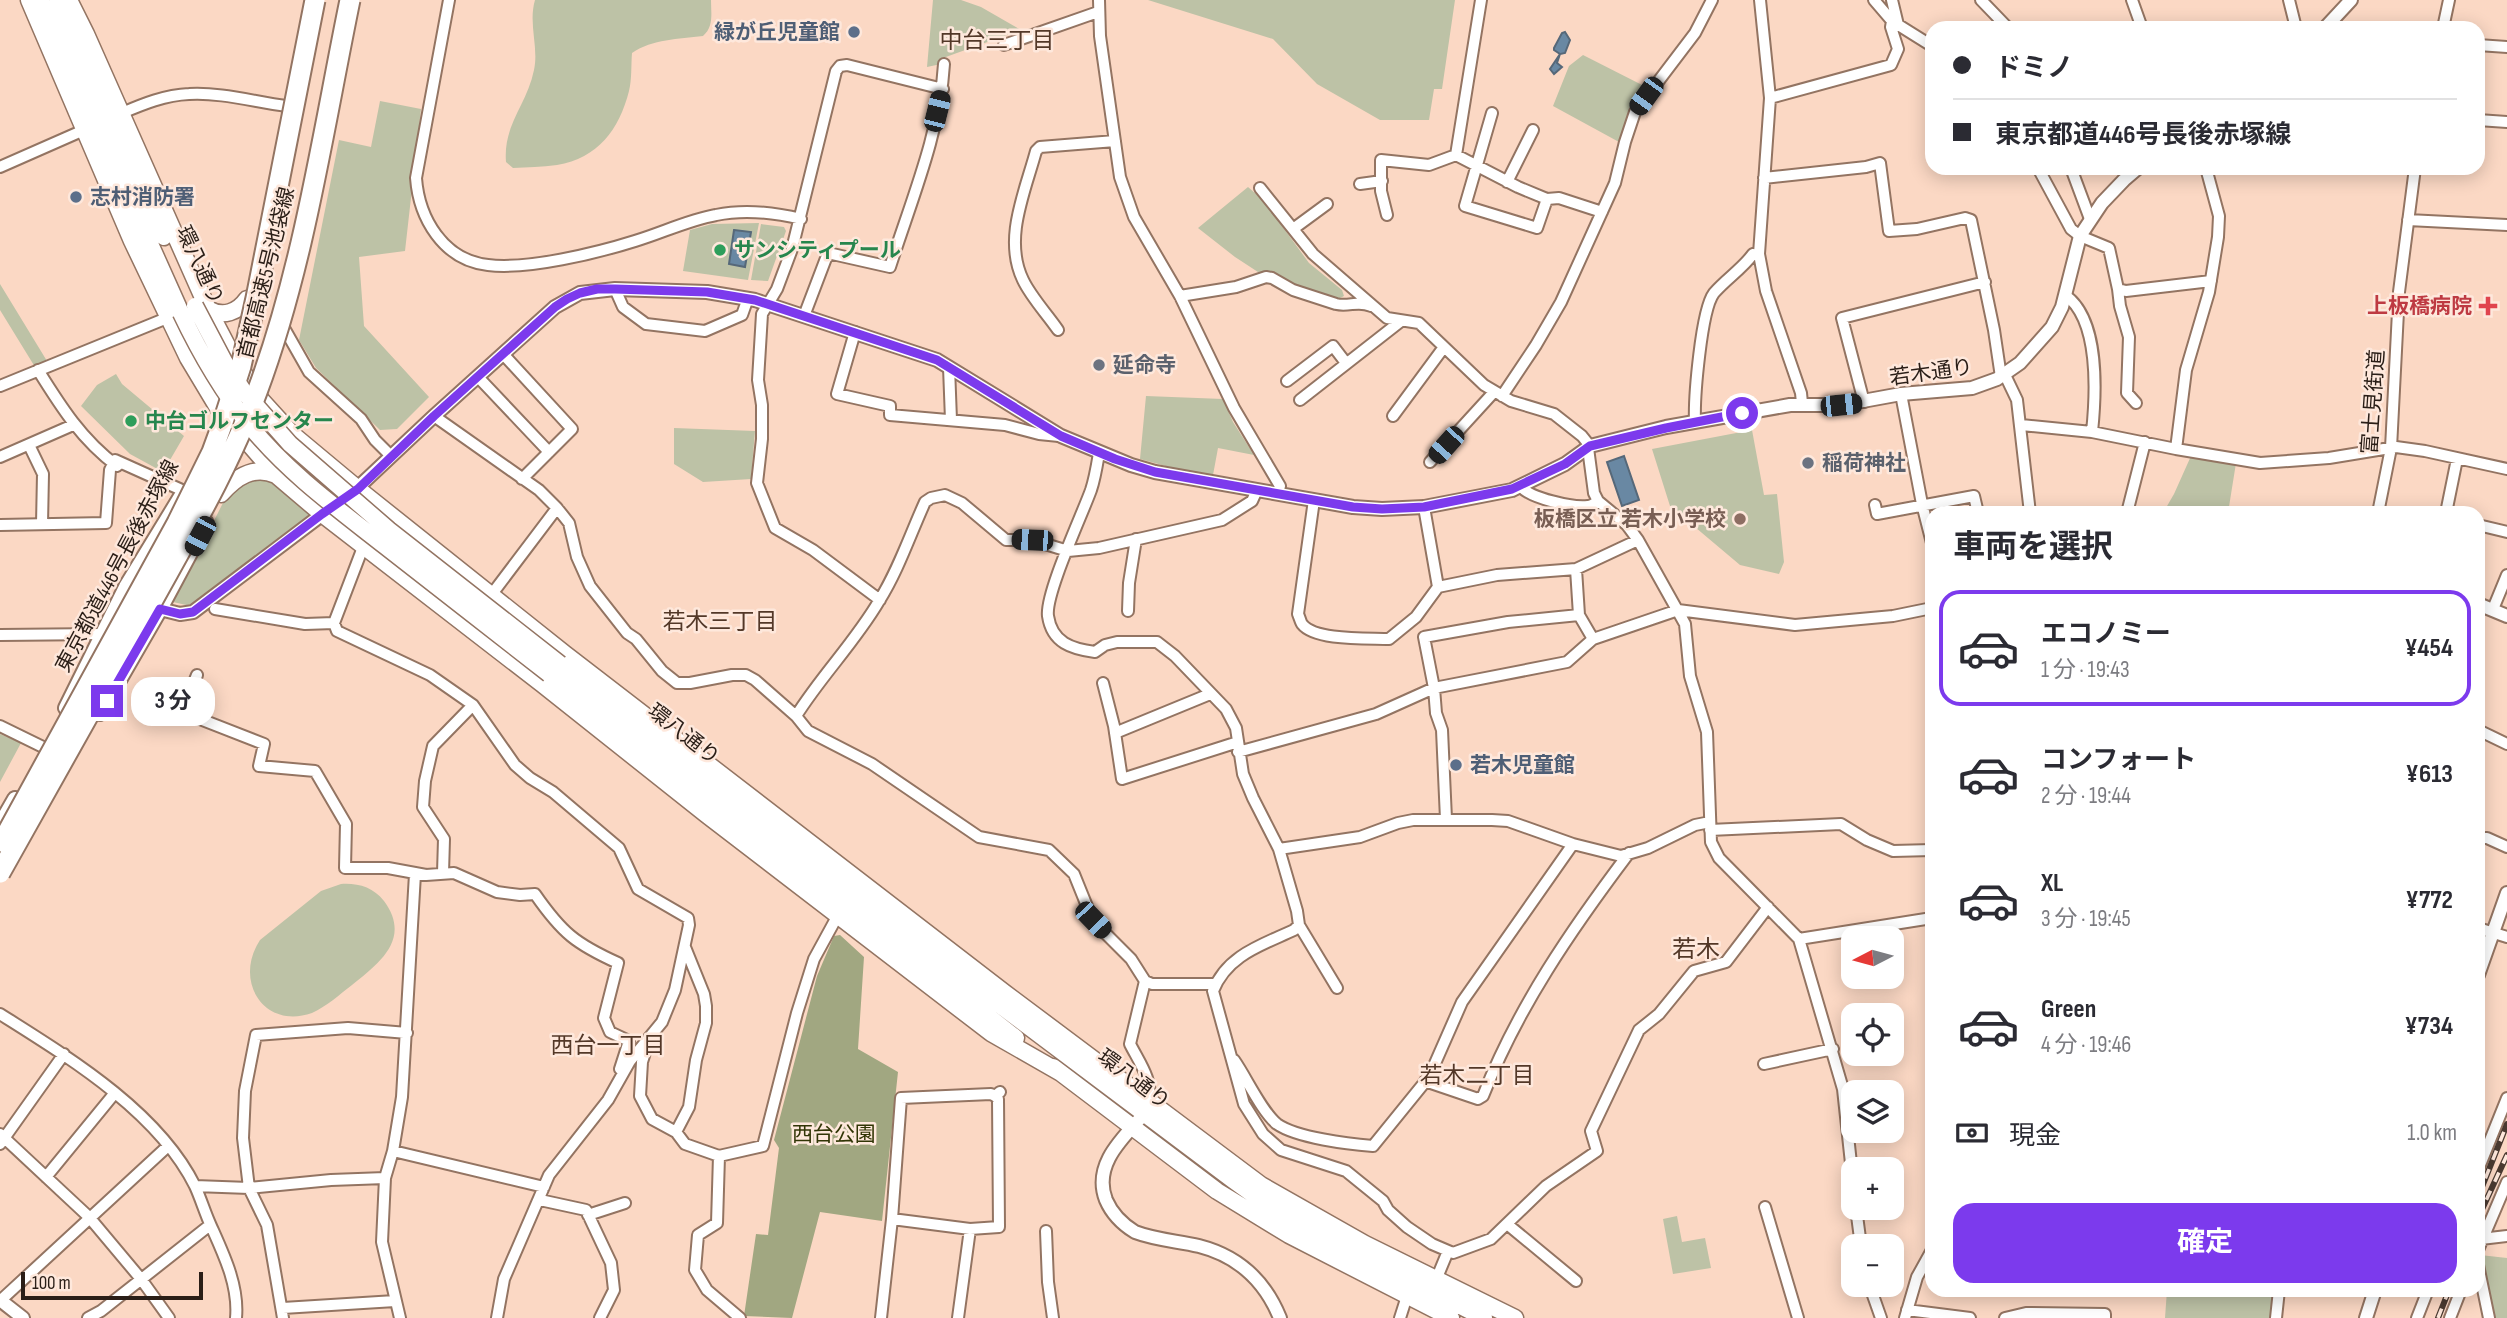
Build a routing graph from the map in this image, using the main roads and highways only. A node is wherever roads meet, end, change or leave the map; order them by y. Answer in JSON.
{"nodes":[{"id":1,"x":29,"y":0,"type":"edge"},
{"id":2,"x":41,"y":0,"type":"edge"},
{"id":3,"x":58,"y":0,"type":"edge"},
{"id":4,"x":69,"y":0,"type":"edge"},
{"id":5,"x":315,"y":0,"type":"edge"},
{"id":6,"x":350,"y":0,"type":"edge"},
{"id":7,"x":247,"y":299,"type":"road end"},
{"id":8,"x":208,"y":309,"type":"junction"},
{"id":9,"x":233,"y":357,"type":"junction"},
{"id":10,"x":262,"y":401,"type":"junction"},
{"id":11,"x":218,"y":408,"type":"junction"},
{"id":12,"x":246,"y":442,"type":"junction"},
{"id":13,"x":276,"y":475,"type":"junction"},
{"id":14,"x":222,"y":494,"type":"junction"},
{"id":15,"x":554,"y":669,"type":"junction"},
{"id":16,"x":668,"y":757,"type":"junction"},
{"id":17,"x":0,"y":825,"type":"edge"},
{"id":18,"x":0,"y":846,"type":"edge"},
{"id":19,"x":0,"y":873,"type":"edge"},
{"id":20,"x":0,"y":885,"type":"edge"},
{"id":21,"x":1061,"y":1073,"type":"junction"},
{"id":22,"x":1147,"y":1107,"type":"junction"},
{"id":23,"x":1451,"y":1318,"type":"edge"},
{"id":24,"x":1484,"y":1318,"type":"edge"},
{"id":25,"x":1515,"y":1318,"type":"edge"}],
"edges":[{"from":1,"to":11,"type":"main road"},
{"from":2,"to":15,"type":"main road","name":"環八通り","bridge":true},
{"from":3,"to":15,"type":"main road","name":"環八通り","bridge":true},
{"from":4,"to":8,"type":"main road"},
{"from":5,"to":18,"type":"highway","name":"首都高速5号池袋線","bridge":true},
{"from":6,"to":19,"type":"highway","name":"首都高速5号池袋線","bridge":true},
{"from":7,"to":8,"type":"main road"},
{"from":8,"to":9,"type":"main road"},
{"from":9,"to":10,"type":"main road"},
{"from":9,"to":11,"type":"main road","name":"東京都道446号長後赤塚線"},
{"from":10,"to":12,"type":"main road"},
{"from":10,"to":15,"type":"main road"},
{"from":11,"to":12,"type":"main road"},
{"from":11,"to":17,"type":"main road","name":"東京都道446号長後赤塚線"},
{"from":12,"to":13,"type":"main road"},
{"from":12,"to":14,"type":"main road"},
{"from":13,"to":14,"type":"main road"},
{"from":13,"to":15,"type":"main road"},
{"from":14,"to":20,"type":"main road"},
{"from":15,"to":16,"type":"main road","name":"環八通り"},
{"from":15,"to":16,"type":"main road"},
{"from":15,"to":16,"type":"main road"},
{"from":15,"to":16,"type":"main road"},
{"from":16,"to":21,"type":"main road","name":"環八通り"},
{"from":16,"to":21,"type":"main road"},
{"from":16,"to":22,"type":"main road","name":"環八通り"},
{"from":16,"to":22,"type":"main road"},
{"from":21,"to":23,"type":"main road","name":"環八通り"},
{"from":22,"to":24,"type":"main road","name":"環八通り"},
{"from":22,"to":25,"type":"main road"}]}
